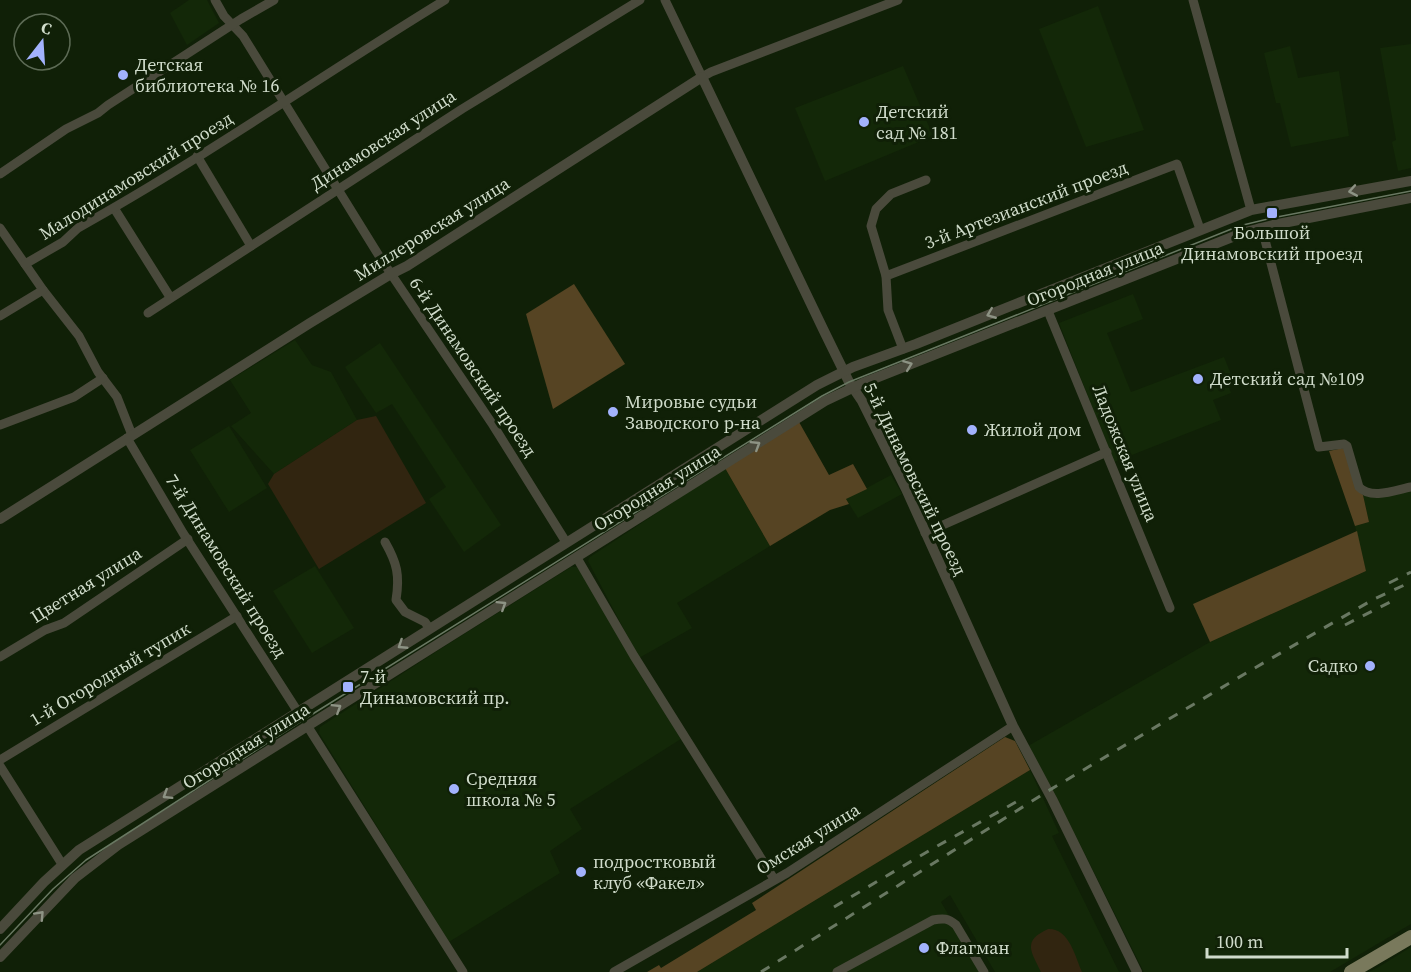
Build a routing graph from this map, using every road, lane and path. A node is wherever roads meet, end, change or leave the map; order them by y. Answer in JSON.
{"nodes":[{"id":1,"x":215,"y":0,"type":"edge"},
{"id":2,"x":274,"y":0,"type":"edge"},
{"id":3,"x":446,"y":0,"type":"edge"},
{"id":4,"x":640,"y":0,"type":"edge"},
{"id":5,"x":665,"y":0,"type":"edge"},
{"id":6,"x":898,"y":0,"type":"edge"},
{"id":7,"x":1193,"y":0,"type":"edge"},
{"id":8,"x":232,"y":26,"type":"junction"},
{"id":9,"x":702,"y":77,"type":"junction"},
{"id":10,"x":283,"y":102,"type":"junction"},
{"id":11,"x":197,"y":156,"type":"junction"},
{"id":12,"x":0,"y":174,"type":"edge"},
{"id":13,"x":926,"y":180,"type":"dead end"},
{"id":14,"x":1411,"y":181,"type":"edge"},
{"id":15,"x":339,"y":188,"type":"junction"},
{"id":16,"x":1411,"y":198,"type":"edge"},
{"id":17,"x":114,"y":207,"type":"junction"},
{"id":18,"x":1251,"y":210,"type":"junction"},
{"id":19,"x":0,"y":228,"type":"edge"},
{"id":20,"x":1260,"y":228,"type":"junction"},
{"id":21,"x":1200,"y":229,"type":"junction"},
{"id":22,"x":251,"y":246,"type":"junction"},
{"id":23,"x":25,"y":264,"type":"junction"},
{"id":24,"x":391,"y":273,"type":"junction"},
{"id":25,"x":886,"y":276,"type":"junction"},
{"id":26,"x":43,"y":290,"type":"junction"},
{"id":27,"x":170,"y":297,"type":"junction"},
{"id":28,"x":1048,"y":311,"type":"junction"},
{"id":29,"x":148,"y":313,"type":"dead end"},
{"id":30,"x":0,"y":316,"type":"edge"},
{"id":31,"x":903,"y":349,"type":"junction"},
{"id":32,"x":844,"y":371,"type":"junction"},
{"id":33,"x":103,"y":378,"type":"junction"},
{"id":34,"x":854,"y":388,"type":"junction"},
{"id":35,"x":0,"y":425,"type":"edge"},
{"id":36,"x":130,"y":436,"type":"junction"},
{"id":37,"x":1107,"y":452,"type":"junction"},
{"id":38,"x":1411,"y":488,"type":"edge"},
{"id":39,"x":0,"y":519,"type":"edge"},
{"id":40,"x":925,"y":534,"type":"junction"},
{"id":41,"x":188,"y":539,"type":"junction"},
{"id":42,"x":385,"y":542,"type":"dead end"},
{"id":43,"x":566,"y":542,"type":"junction"},
{"id":44,"x":577,"y":558,"type":"junction"},
{"id":45,"x":1170,"y":608,"type":"dead end"},
{"id":46,"x":237,"y":616,"type":"junction"},
{"id":47,"x":429,"y":628,"type":"junction"},
{"id":48,"x":0,"y":657,"type":"edge"},
{"id":49,"x":298,"y":712,"type":"junction"},
{"id":50,"x":1013,"y":726,"type":"junction"},
{"id":51,"x":308,"y":727,"type":"junction"},
{"id":52,"x":0,"y":760,"type":"edge"},
{"id":53,"x":0,"y":766,"type":"edge"},
{"id":54,"x":62,"y":864,"type":"junction"},
{"id":55,"x":774,"y":879,"type":"junction"},
{"id":56,"x":0,"y":930,"type":"edge"},
{"id":57,"x":1411,"y":937,"type":"edge"},
{"id":58,"x":0,"y":957,"type":"edge"},
{"id":59,"x":463,"y":972,"type":"edge"},
{"id":60,"x":614,"y":972,"type":"edge"},
{"id":61,"x":837,"y":972,"type":"edge"},
{"id":62,"x":984,"y":972,"type":"edge"},
{"id":63,"x":1137,"y":972,"type":"edge"},
{"id":64,"x":1351,"y":972,"type":"edge"}],
"edges":[{"from":1,"to":8,"type":"street","name":"6-й Динамовский проезд"},
{"from":2,"to":8,"type":"street"},
{"from":3,"to":10,"type":"street","name":"Малодинамовский проезд"},
{"from":4,"to":15,"type":"street","name":"Динамовская улица"},
{"from":5,"to":9,"type":"street","name":"5-й Динамовский проезд"},
{"from":6,"to":9,"type":"street","name":"Миллеровская улица"},
{"from":7,"to":18,"type":"street"},
{"from":8,"to":10,"type":"street","name":"6-й Динамовский проезд"},
{"from":8,"to":12,"type":"street"},
{"from":9,"to":24,"type":"street","name":"Миллеровская улица"},
{"from":9,"to":32,"type":"street","name":"5-й Динамовский проезд"},
{"from":10,"to":11,"type":"street","name":"Малодинамовский проезд"},
{"from":10,"to":15,"type":"street","name":"6-й Динамовский проезд"},
{"from":11,"to":17,"type":"street","name":"Малодинамовский проезд"},
{"from":11,"to":22,"type":"street"},
{"from":13,"to":25,"type":"street"},
{"from":14,"to":18,"type":"street","name":"Огородная улица","one_way":true},
{"from":15,"to":22,"type":"street","name":"Динамовская улица"},
{"from":15,"to":24,"type":"street","name":"6-й Динамовский проезд"},
{"from":16,"to":20,"type":"street","name":"Огородная улица"},
{"from":17,"to":23,"type":"street","name":"Малодинамовский проезд"},
{"from":17,"to":27,"type":"street"},
{"from":18,"to":21,"type":"street","name":"Огородная улица"},
{"from":19,"to":23,"type":"street","name":"7-й Динамовский проезд"},
{"from":20,"to":28,"type":"street","name":"Огородная улица"},
{"from":20,"to":38,"type":"street"},
{"from":21,"to":25,"type":"street","name":"3-й Артезианский проезд"},
{"from":21,"to":31,"type":"street","name":"Огородная улица","one_way":true},
{"from":22,"to":27,"type":"street","name":"Динамовская улица"},
{"from":23,"to":26,"type":"street","name":"7-й Динамовский проезд"},
{"from":24,"to":36,"type":"street","name":"Миллеровская улица"},
{"from":24,"to":43,"type":"street","name":"6-й Динамовский проезд"},
{"from":25,"to":31,"type":"street"},
{"from":26,"to":30,"type":"street"},
{"from":26,"to":33,"type":"street","name":"7-й Динамовский проезд"},
{"from":27,"to":29,"type":"street","name":"Динамовская улица"},
{"from":34,"to":28,"type":"street","name":"Огородная улица","one_way":true},
{"from":28,"to":37,"type":"street","name":"Ладожская улица"},
{"from":31,"to":32,"type":"street","name":"Огородная улица"},
{"from":32,"to":34,"type":"street","name":"5-й Динамовский проезд"},
{"from":32,"to":43,"type":"street","name":"Огородная улица"},
{"from":33,"to":35,"type":"street"},
{"from":33,"to":36,"type":"street","name":"7-й Динамовский проезд"},
{"from":34,"to":40,"type":"street","name":"5-й Динамовский проезд"},
{"from":44,"to":34,"type":"street","name":"Огородная улица","one_way":true},
{"from":36,"to":39,"type":"street","name":"Миллеровская улица"},
{"from":36,"to":41,"type":"street","name":"7-й Динамовский проезд"},
{"from":37,"to":40,"type":"street"},
{"from":37,"to":45,"type":"street","name":"Ладожская улица"},
{"from":40,"to":50,"type":"street","name":"5-й Динамовский проезд"},
{"from":41,"to":46,"type":"street","name":"7-й Динамовский проезд"},
{"from":41,"to":48,"type":"street","name":"Цветная улица"},
{"from":42,"to":47,"type":"street"},
{"from":43,"to":47,"type":"street","name":"Огородная улица"},
{"from":51,"to":44,"type":"street","name":"Огородная улица","one_way":true},
{"from":44,"to":55,"type":"street"},
{"from":46,"to":49,"type":"street","name":"7-й Динамовский проезд"},
{"from":46,"to":52,"type":"street","name":"1-й Огородный тупик"},
{"from":47,"to":49,"type":"street","name":"Огородная улица","one_way":true},
{"from":49,"to":54,"type":"street","name":"Огородная улица","one_way":true},
{"from":50,"to":55,"type":"street","name":"Омская улица"},
{"from":50,"to":63,"type":"street","name":"5-й Динамовский проезд"},
{"from":58,"to":51,"type":"street","name":"Огородная улица","one_way":true},
{"from":51,"to":59,"type":"street"},
{"from":53,"to":54,"type":"street"},
{"from":54,"to":56,"type":"street","name":"Огородная улица"},
{"from":55,"to":60,"type":"street","name":"Омская улица"},
{"from":57,"to":64,"type":"main road"},
{"from":61,"to":62,"type":"street"}]}
